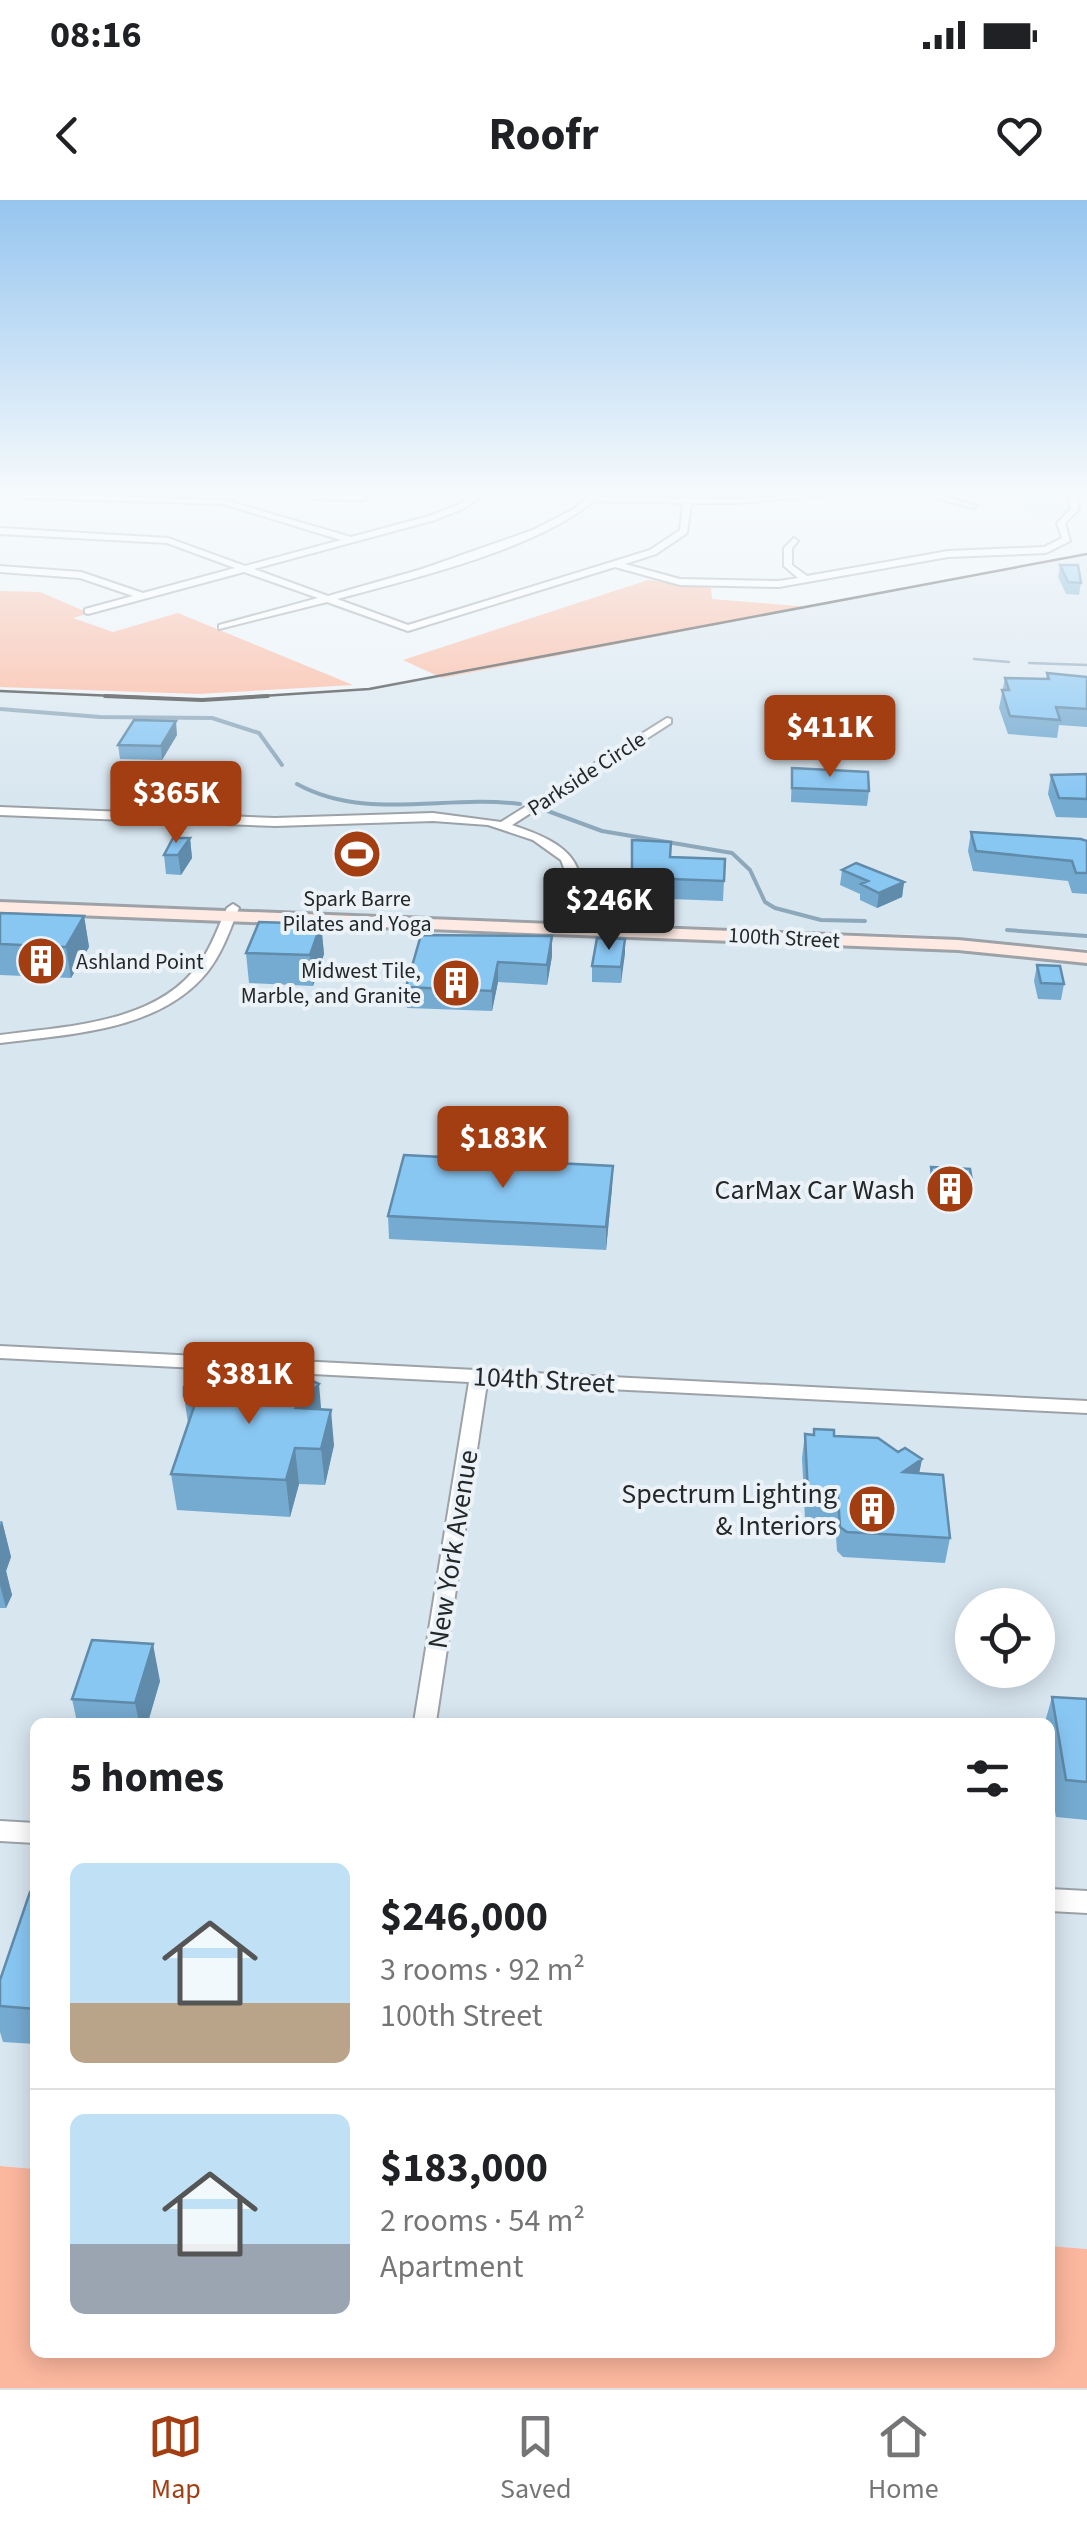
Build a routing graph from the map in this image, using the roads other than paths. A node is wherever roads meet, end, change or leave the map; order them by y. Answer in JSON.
{"nodes":[{"id":1,"x":134,"y":593,"type":"edge"},
{"id":2,"x":153,"y":593,"type":"edge"},
{"id":3,"x":315,"y":593,"type":"edge"},
{"id":4,"x":339,"y":593,"type":"edge"},
{"id":5,"x":521,"y":593,"type":"edge"},
{"id":6,"x":142,"y":596,"type":"junction"},
{"id":7,"x":326,"y":597,"type":"junction"},
{"id":8,"x":88,"y":610,"type":"dead end"},
{"id":9,"x":222,"y":627,"type":"dead end"},
{"id":10,"x":667,"y":721,"type":"dead end"},
{"id":11,"x":0,"y":811,"type":"edge"},
{"id":12,"x":504,"y":825,"type":"junction"},
{"id":13,"x":0,"y":903,"type":"edge"},
{"id":14,"x":231,"y":911,"type":"junction"},
{"id":15,"x":568,"y":923,"type":"junction"},
{"id":16,"x":1087,"y":949,"type":"edge"},
{"id":17,"x":1087,"y":958,"type":"edge"},
{"id":18,"x":0,"y":1039,"type":"edge"},
{"id":19,"x":0,"y":1352,"type":"edge"},
{"id":20,"x":479,"y":1376,"type":"junction"},
{"id":21,"x":1087,"y":1407,"type":"edge"},
{"id":22,"x":426,"y":1718,"type":"edge"},
{"id":23,"x":0,"y":1831,"type":"edge"},
{"id":24,"x":30,"y":1833,"type":"edge"},
{"id":25,"x":1055,"y":1900,"type":"edge"},
{"id":26,"x":1087,"y":1902,"type":"edge"}],
"edges":[{"from":1,"to":6,"type":"street"},
{"from":2,"to":6,"type":"street"},
{"from":3,"to":7,"type":"street"},
{"from":4,"to":7,"type":"street"},
{"from":5,"to":7,"type":"street"},
{"from":6,"to":8,"type":"street"},
{"from":7,"to":9,"type":"street"},
{"from":10,"to":12,"type":"street","name":"Parkside Circle"},
{"from":11,"to":12,"type":"street"},
{"from":12,"to":15,"type":"street"},
{"from":13,"to":14,"type":"main road","name":"100th Street"},
{"from":14,"to":15,"type":"main road","name":"100th Street"},
{"from":14,"to":18,"type":"street"},
{"from":15,"to":16,"type":"main road","name":"100th Street"},
{"from":15,"to":17,"type":"main road","name":"100th Street"},
{"from":19,"to":20,"type":"street","name":"104th Street"},
{"from":20,"to":21,"type":"street","name":"104th Street"},
{"from":20,"to":22,"type":"street","name":"New York Avenue"},
{"from":23,"to":24,"type":"street"},
{"from":25,"to":26,"type":"street"}]}
